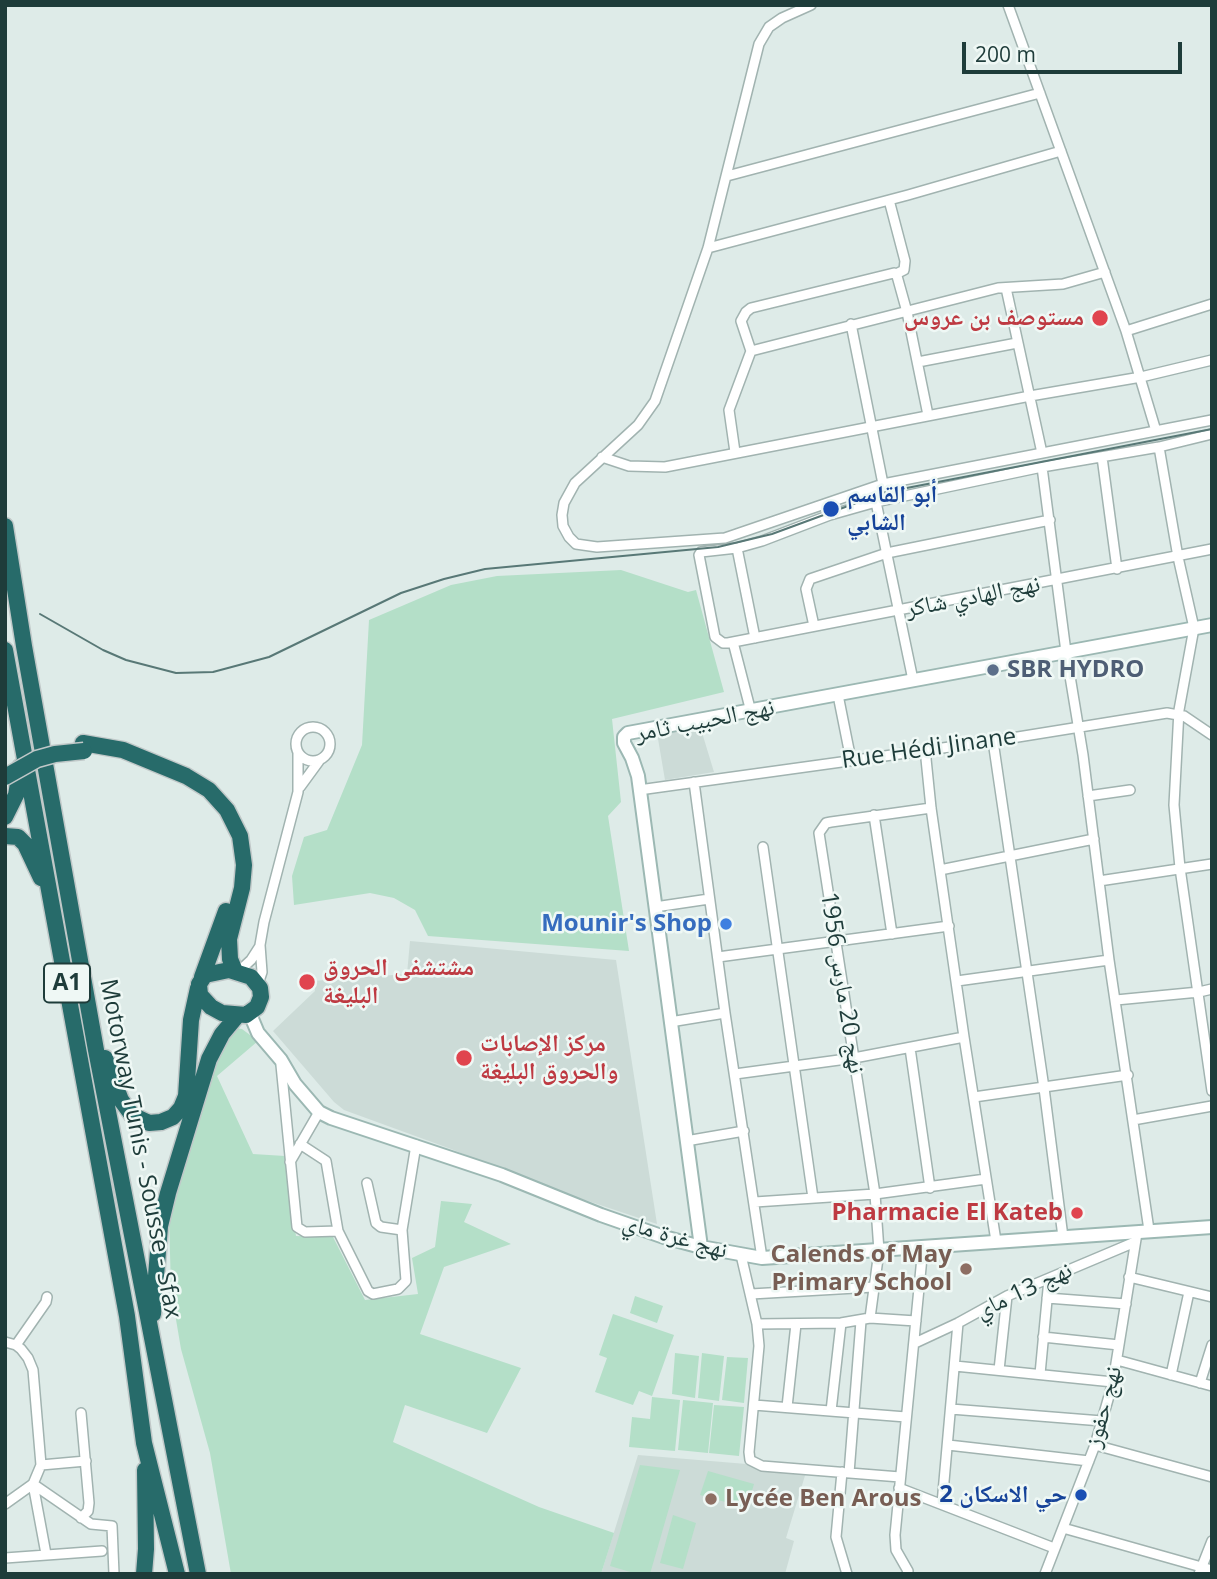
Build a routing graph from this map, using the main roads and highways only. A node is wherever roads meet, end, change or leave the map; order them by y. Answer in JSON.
{"nodes":[{"id":1,"x":5,"y":526,"type":"edge"},
{"id":2,"x":5,"y":650,"type":"edge"},
{"id":3,"x":22,"y":746,"type":"junction"},
{"id":4,"x":83,"y":747,"type":"junction"},
{"id":5,"x":5,"y":765,"type":"edge"},
{"id":6,"x":5,"y":777,"type":"edge"},
{"id":7,"x":5,"y":817,"type":"edge"},
{"id":8,"x":5,"y":836,"type":"edge"},
{"id":9,"x":50,"y":890,"type":"junction"},
{"id":10,"x":236,"y":971,"type":"junction"},
{"id":11,"x":200,"y":983,"type":"junction"},
{"id":12,"x":242,"y":1015,"type":"junction"},
{"id":13,"x":96,"y":1050,"type":"junction"},
{"id":14,"x":151,"y":1323,"type":"junction"},
{"id":15,"x":144,"y":1443,"type":"junction"},
{"id":16,"x":144,"y":1574,"type":"edge"},
{"id":17,"x":177,"y":1574,"type":"edge"},
{"id":18,"x":198,"y":1574,"type":"edge"}],
"edges":[{"from":1,"to":13,"type":"highway","name":"Motorway Tunis - Sousse - Sfax","number":"A1"},
{"from":2,"to":3,"type":"highway","name":"Motorway Tunis - Sousse - Sfax","number":"A1"},
{"from":3,"to":7,"type":"highway"},
{"from":3,"to":9,"type":"highway","name":"Motorway Tunis - Sousse - Sfax","number":"A1"},
{"from":4,"to":5,"type":"highway"},
{"from":4,"to":6,"type":"highway","bridge":true},
{"from":4,"to":10,"type":"highway"},
{"from":4,"to":11,"type":"highway"},
{"from":8,"to":9,"type":"highway"},
{"from":9,"to":15,"type":"highway","name":"Motorway Tunis - Sousse - Sfax","number":"A1"},
{"from":10,"to":11,"type":"highway"},
{"from":10,"to":12,"type":"highway"},
{"from":11,"to":12,"type":"highway"},
{"from":11,"to":13,"type":"highway"},
{"from":12,"to":14,"type":"highway"},
{"from":13,"to":14,"type":"highway","name":"Motorway Tunis - Sousse - Sfax","number":"A1"},
{"from":14,"to":18,"type":"highway","name":"Motorway Tunis - Sousse - Sfax","number":"A1"},
{"from":15,"to":16,"type":"highway"},
{"from":15,"to":17,"type":"highway","name":"Motorway Tunis - Sousse - Sfax","number":"A1"}]}
